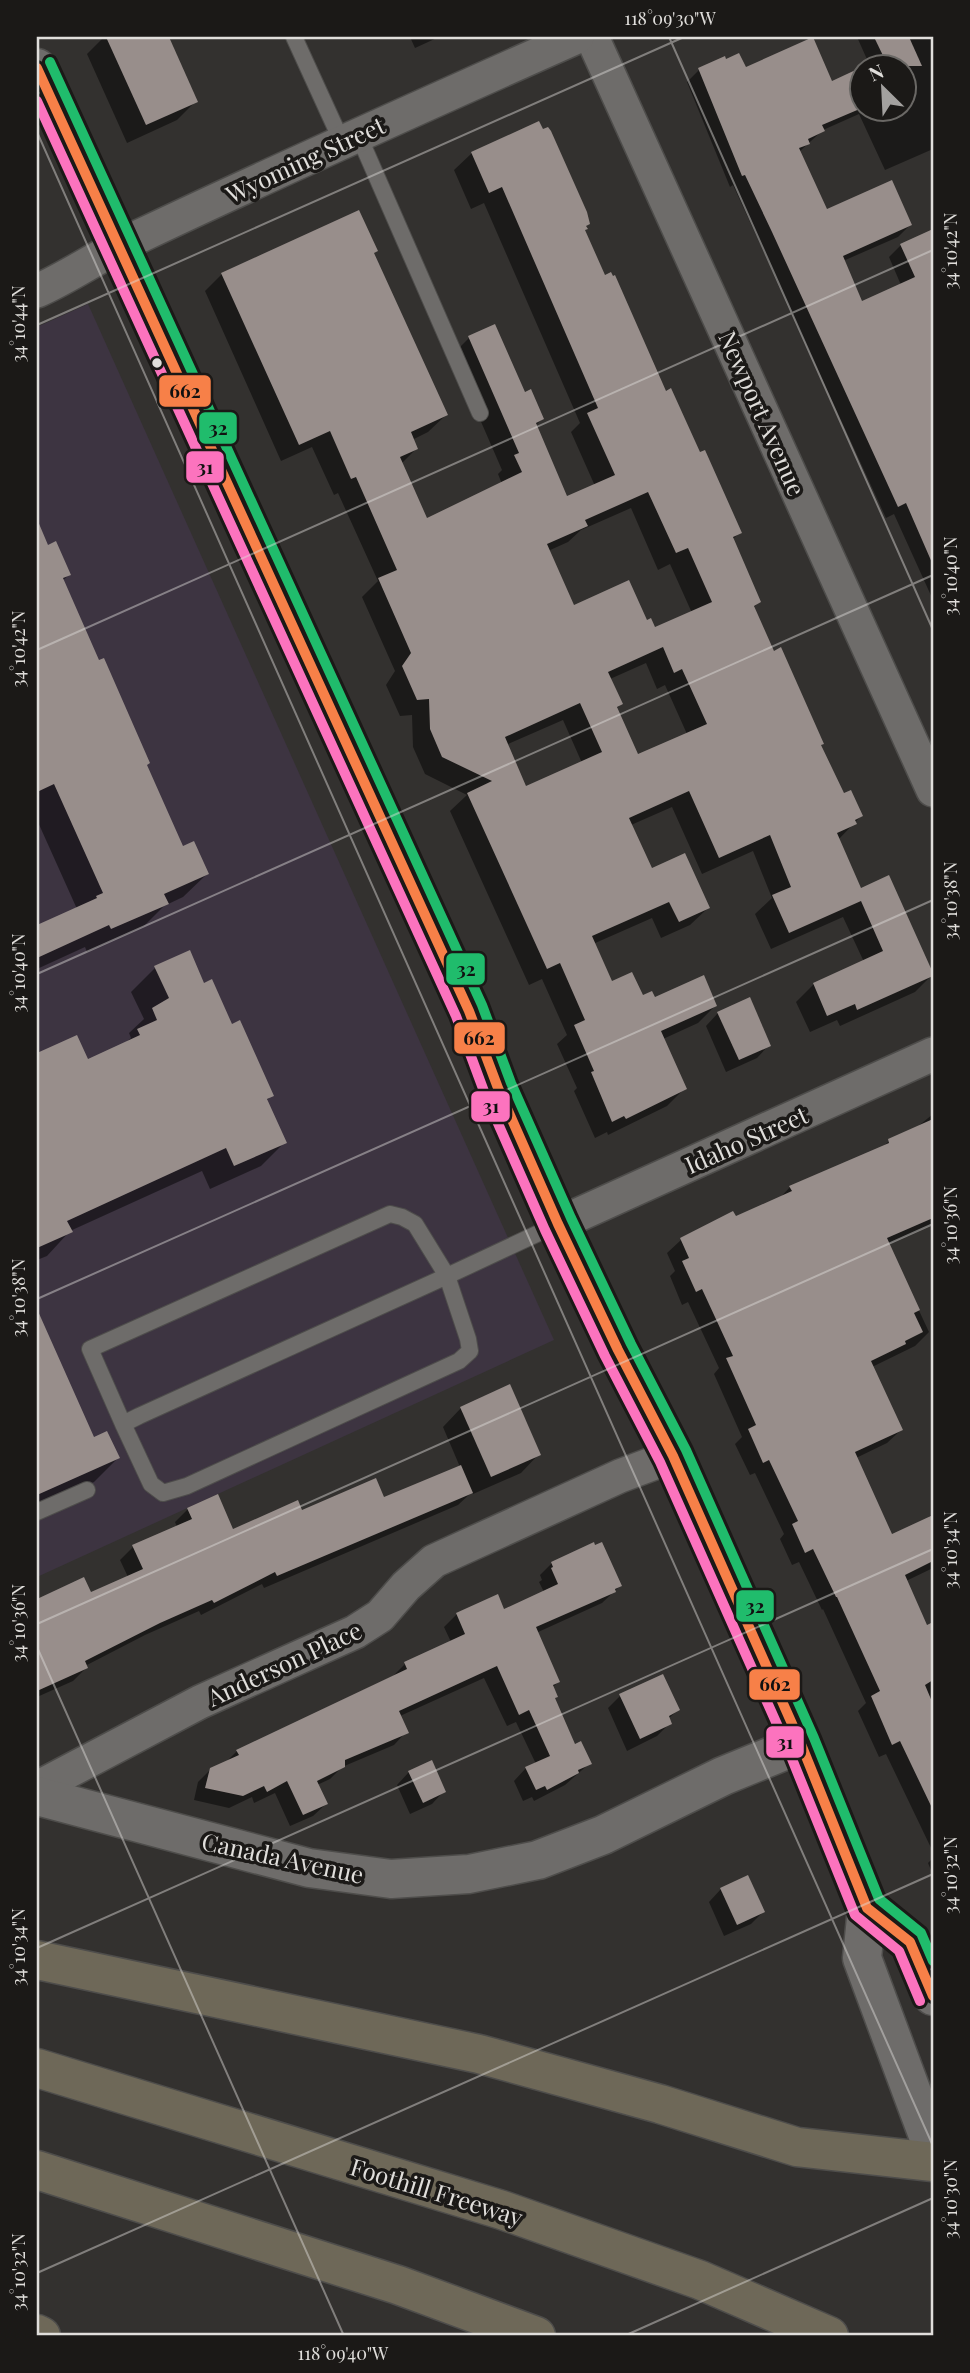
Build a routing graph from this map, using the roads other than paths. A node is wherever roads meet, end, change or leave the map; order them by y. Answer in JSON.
{"nodes":[{"id":1,"x":294,"y":37,"type":"edge"},
{"id":2,"x":578,"y":37,"type":"edge"},
{"id":3,"x":593,"y":37,"type":"edge"},
{"id":4,"x":37,"y":68,"type":"edge"},
{"id":5,"x":350,"y":138,"type":"junction"},
{"id":6,"x":118,"y":246,"type":"junction"},
{"id":7,"x":37,"y":291,"type":"edge"},
{"id":8,"x":480,"y":413,"type":"dead end"},
{"id":9,"x":933,"y":790,"type":"edge"},
{"id":10,"x":933,"y":1054,"type":"edge"},
{"id":11,"x":558,"y":1224,"type":"junction"},
{"id":12,"x":447,"y":1276,"type":"junction"},
{"id":13,"x":123,"y":1424,"type":"junction"},
{"id":14,"x":673,"y":1456,"type":"junction"},
{"id":15,"x":87,"y":1490,"type":"dead end"},
{"id":16,"x":37,"y":1512,"type":"edge"},
{"id":17,"x":801,"y":1744,"type":"junction"},
{"id":18,"x":37,"y":1788,"type":"edge"},
{"id":19,"x":37,"y":1796,"type":"edge"},
{"id":20,"x":867,"y":1908,"type":"junction"},
{"id":21,"x":37,"y":1960,"type":"edge"},
{"id":22,"x":933,"y":1996,"type":"edge"},
{"id":23,"x":37,"y":2068,"type":"edge"},
{"id":24,"x":933,"y":2149,"type":"edge"},
{"id":25,"x":933,"y":2162,"type":"edge"},
{"id":26,"x":37,"y":2170,"type":"edge"},
{"id":27,"x":536,"y":2336,"type":"edge"},
{"id":28,"x":829,"y":2336,"type":"edge"}],
"edges":[{"from":1,"to":5,"type":"lane"},
{"from":2,"to":5,"type":"street","name":"Wyoming Street"},
{"from":3,"to":9,"type":"street","name":"Newport Avenue"},
{"from":4,"to":6,"type":"main road"},
{"from":5,"to":6,"type":"street","name":"Wyoming Street"},
{"from":5,"to":8,"type":"lane"},
{"from":6,"to":7,"type":"street","name":"Wyoming Street"},
{"from":6,"to":11,"type":"main road"},
{"from":10,"to":11,"type":"street","name":"Idaho Street"},
{"from":11,"to":12,"type":"lane"},
{"from":11,"to":14,"type":"main road"},
{"from":12,"to":13,"type":"lane"},
{"from":12,"to":13,"type":"lane"},
{"from":12,"to":13,"type":"lane"},
{"from":14,"to":17,"type":"main road"},
{"from":14,"to":18,"type":"street","name":"Anderson Place"},
{"from":15,"to":16,"type":"lane"},
{"from":17,"to":19,"type":"main road","name":"Canada Avenue"},
{"from":17,"to":20,"type":"main road"},
{"from":20,"to":22,"type":"main road"},
{"from":20,"to":24,"type":"main road"},
{"from":21,"to":25,"type":"highway"},
{"from":23,"to":28,"type":"highway","name":"Foothill Freeway"},
{"from":26,"to":27,"type":"highway"}]}
